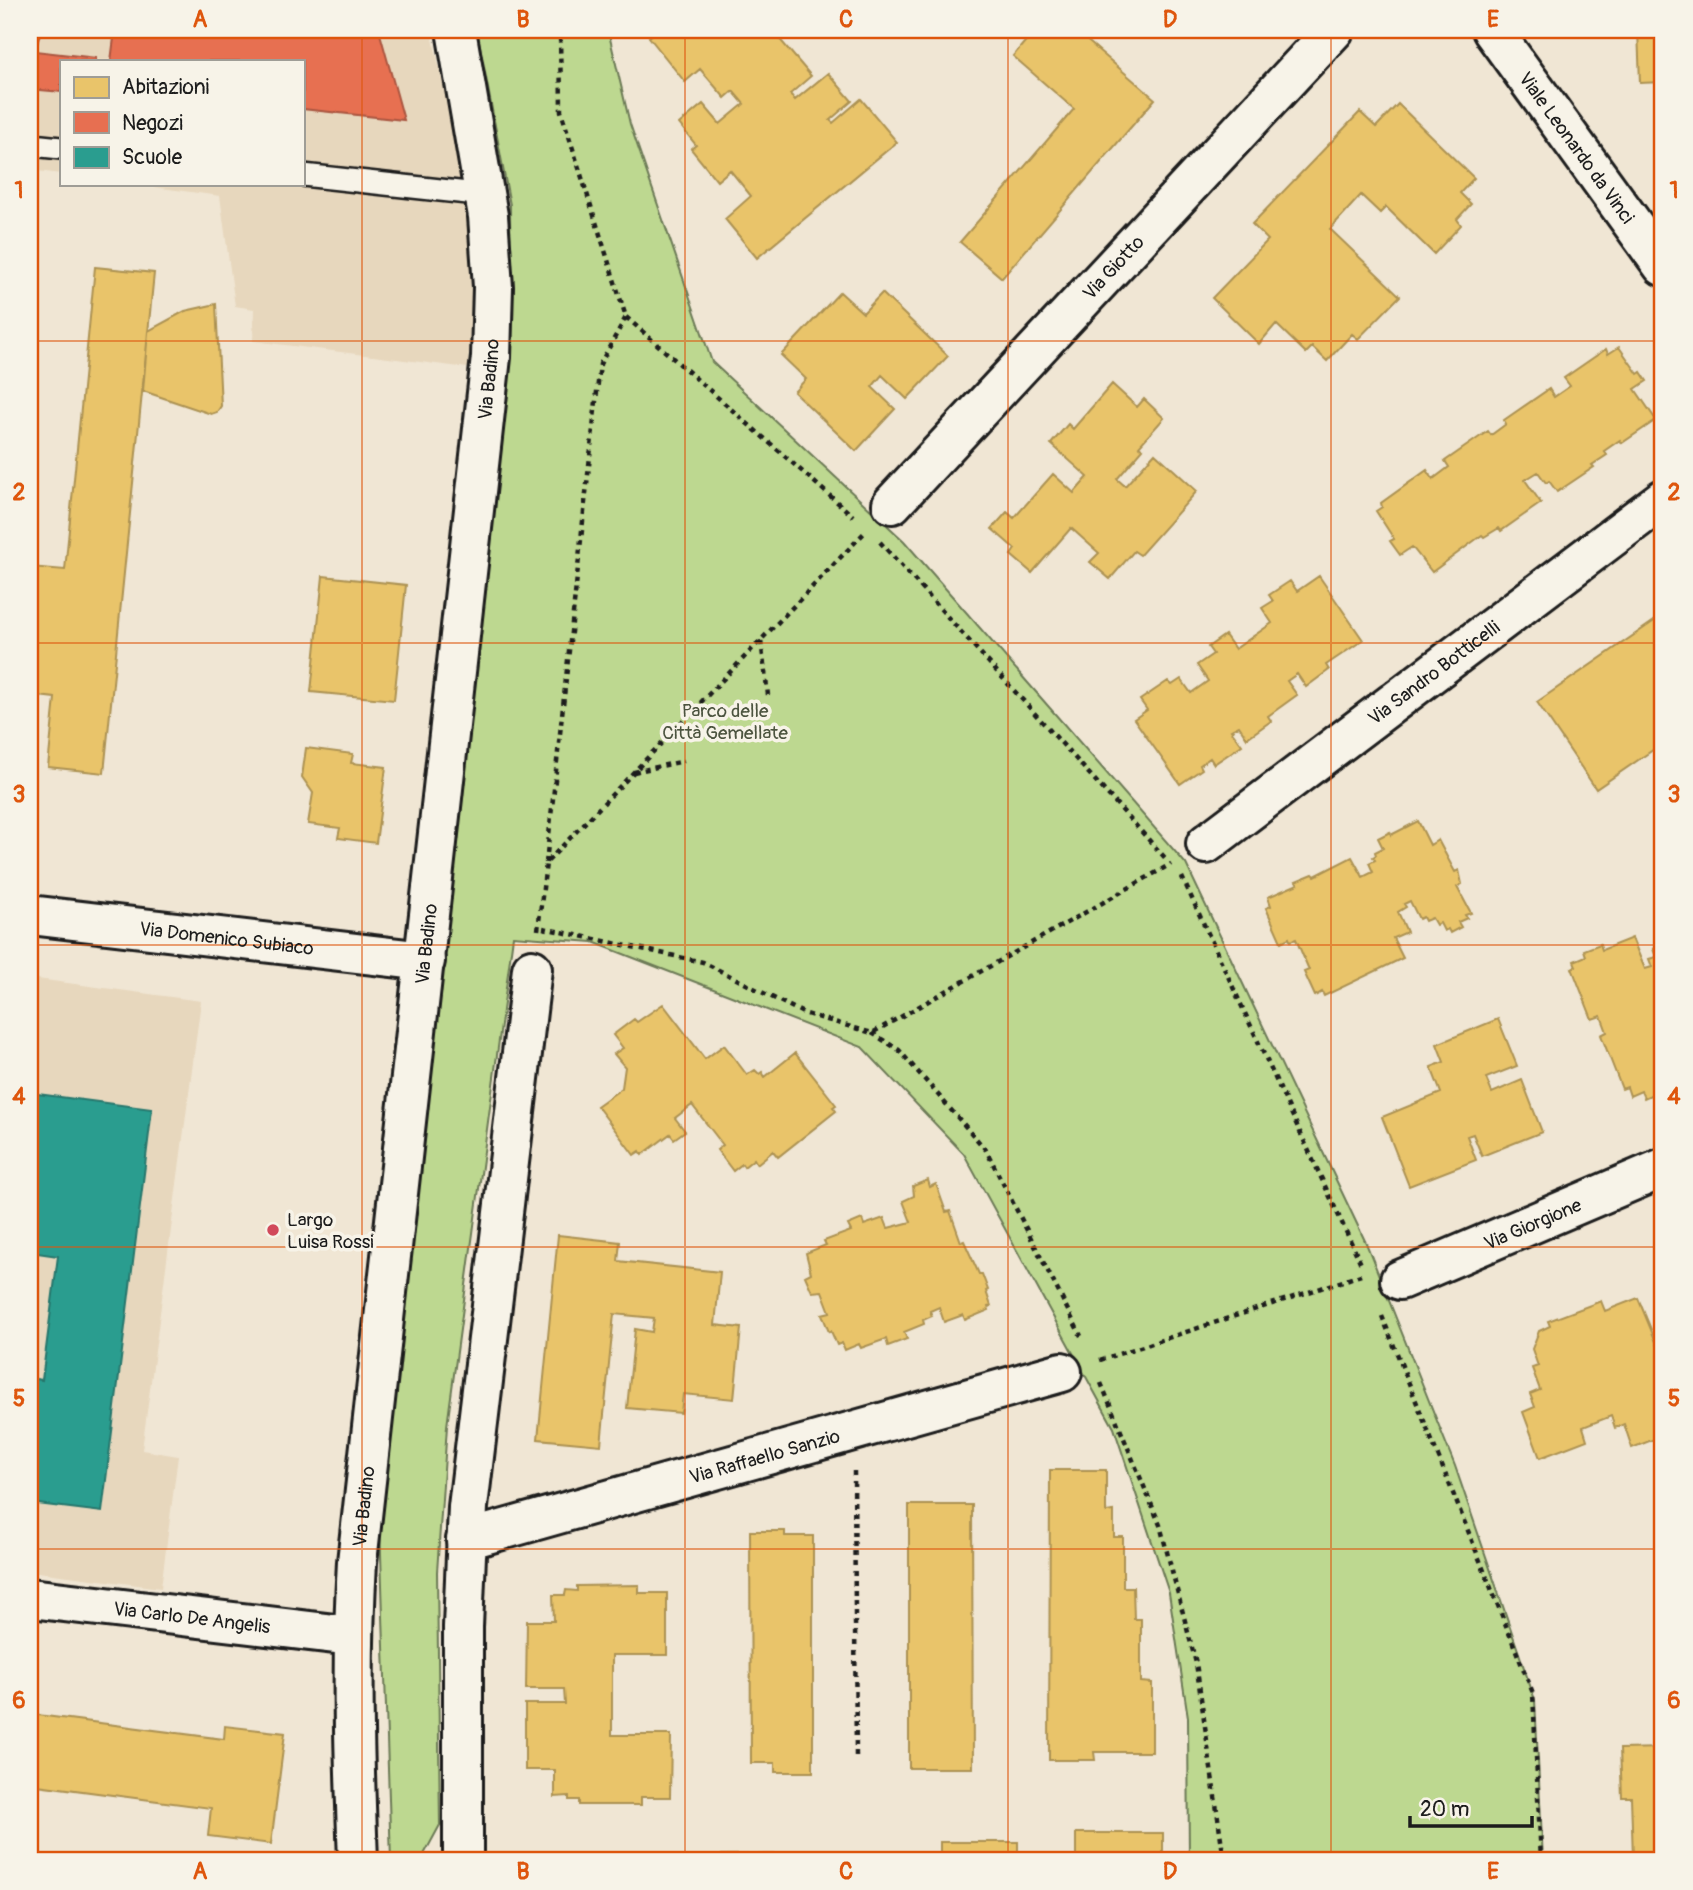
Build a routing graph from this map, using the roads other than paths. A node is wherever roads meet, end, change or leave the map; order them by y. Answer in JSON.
{"nodes":[{"id":1,"x":456,"y":30,"type":"edge"},
{"id":2,"x":1334,"y":30,"type":"edge"},
{"id":3,"x":1492,"y":30,"type":"edge"},
{"id":4,"x":32,"y":145,"type":"dead end"},
{"id":5,"x":60,"y":148,"type":"edge"},
{"id":6,"x":304,"y":175,"type":"edge"},
{"id":7,"x":486,"y":195,"type":"junction"},
{"id":8,"x":1663,"y":266,"type":"edge"},
{"id":9,"x":1663,"y":499,"type":"edge"},
{"id":10,"x":880,"y":517,"type":"road end"},
{"id":11,"x":1206,"y":845,"type":"road end"},
{"id":12,"x":30,"y":915,"type":"edge"},
{"id":13,"x":425,"y":961,"type":"junction"},
{"id":14,"x":532,"y":970,"type":"road end"},
{"id":15,"x":1663,"y":1168,"type":"edge"},
{"id":16,"x":1390,"y":1296,"type":"road end"},
{"id":17,"x":1077,"y":1367,"type":"road end"},
{"id":18,"x":466,"y":1540,"type":"junction"},
{"id":19,"x":30,"y":1598,"type":"edge"},
{"id":20,"x":352,"y":1636,"type":"junction"},
{"id":21,"x":358,"y":1860,"type":"edge"},
{"id":22,"x":463,"y":1860,"type":"edge"}],
"edges":[{"from":1,"to":7,"type":"street","name":"Via Badino"},
{"from":2,"to":10,"type":"street","name":"Via Giotto"},
{"from":3,"to":8,"type":"street","name":"Viale Leonardo da Vinci"},
{"from":4,"to":5,"type":"lane"},
{"from":6,"to":7,"type":"lane"},
{"from":7,"to":13,"type":"street","name":"Via Badino"},
{"from":9,"to":11,"type":"street","name":"Via Sandro Botticelli"},
{"from":12,"to":13,"type":"street","name":"Via Domenico Subiaco"},
{"from":13,"to":20,"type":"street","name":"Via Badino"},
{"from":14,"to":18,"type":"street"},
{"from":15,"to":16,"type":"street","name":"Via Giorgione"},
{"from":17,"to":18,"type":"street","name":"Via Raffaello Sanzio"},
{"from":18,"to":22,"type":"street"},
{"from":19,"to":20,"type":"street","name":"Via Carlo De Angelis"},
{"from":20,"to":21,"type":"street","name":"Via Badino"}]}
